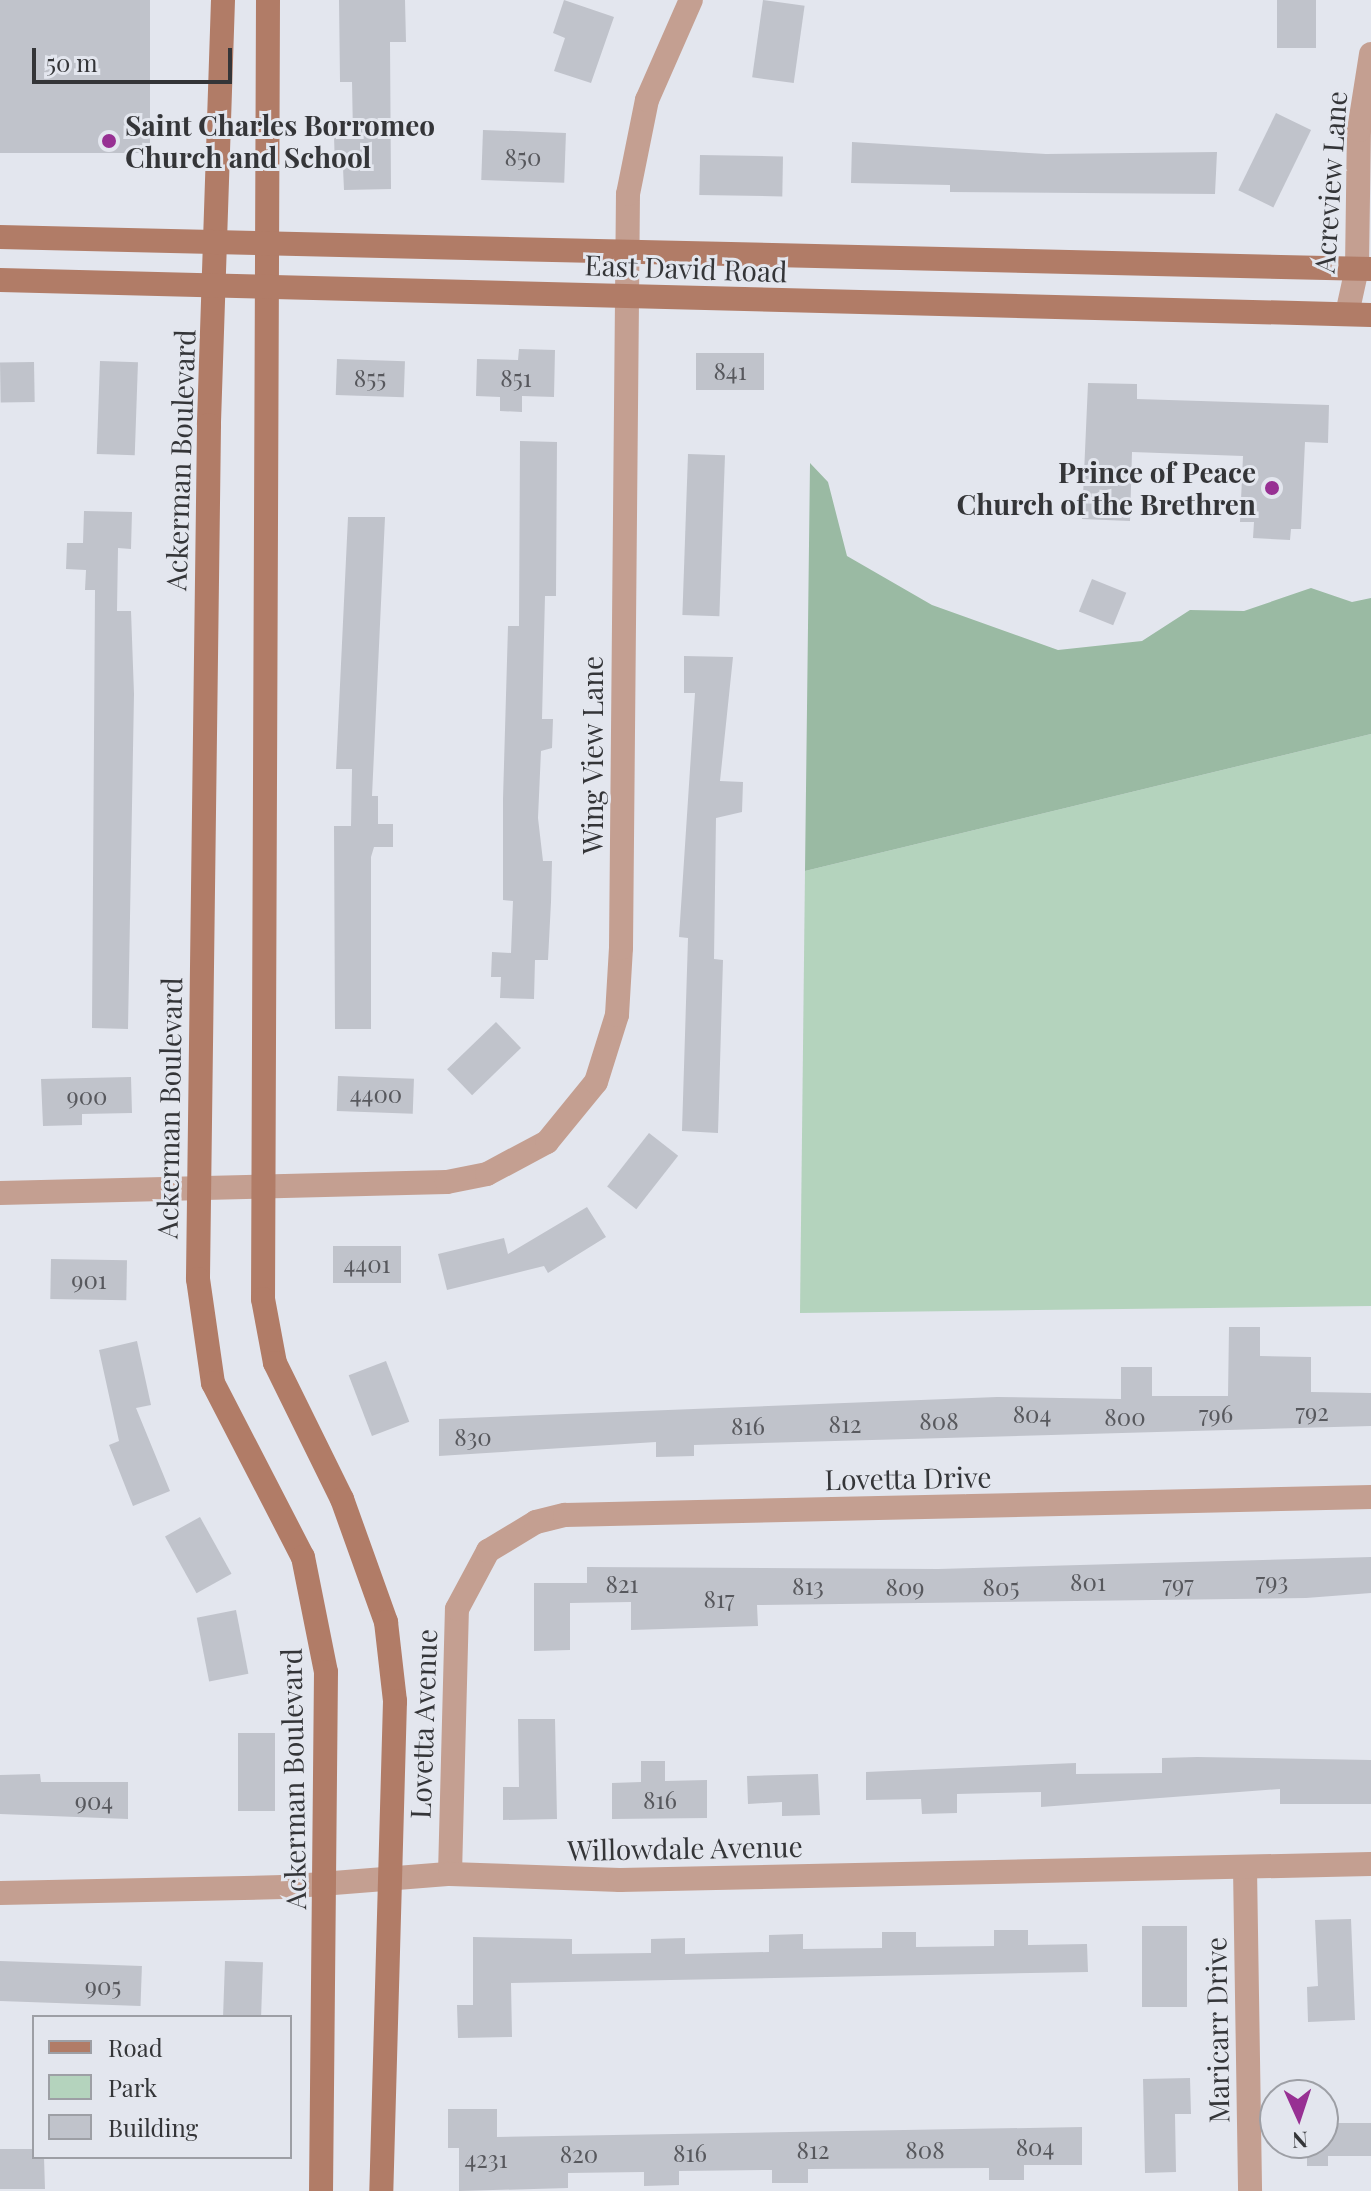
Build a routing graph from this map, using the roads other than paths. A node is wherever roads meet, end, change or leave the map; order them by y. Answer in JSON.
{"nodes":[{"id":1,"x":223,"y":0,"type":"edge"},
{"id":2,"x":268,"y":0,"type":"edge"},
{"id":3,"x":691,"y":0,"type":"edge"},
{"id":4,"x":1371,"y":54,"type":"edge"},
{"id":5,"x":0,"y":237,"type":"edge"},
{"id":6,"x":217,"y":242,"type":"junction"},
{"id":7,"x":265,"y":243,"type":"junction"},
{"id":8,"x":627,"y":252,"type":"junction"},
{"id":9,"x":1366,"y":272,"type":"edge"},
{"id":10,"x":0,"y":280,"type":"edge"},
{"id":11,"x":216,"y":287,"type":"junction"},
{"id":12,"x":271,"y":290,"type":"junction"},
{"id":13,"x":624,"y":296,"type":"junction"},
{"id":14,"x":1359,"y":315,"type":"edge"},
{"id":15,"x":262,"y":1186,"type":"junction"},
{"id":16,"x":197,"y":1188,"type":"junction"},
{"id":17,"x":0,"y":1193,"type":"edge"},
{"id":18,"x":1371,"y":1497,"type":"edge"},
{"id":19,"x":470,"y":1577,"type":"joint"},
{"id":20,"x":1371,"y":1864,"type":"edge"},
{"id":21,"x":1245,"y":1868,"type":"junction"},
{"id":22,"x":450,"y":1874,"type":"junction"},
{"id":23,"x":389,"y":1878,"type":"junction"},
{"id":24,"x":325,"y":1885,"type":"junction"},
{"id":25,"x":0,"y":1893,"type":"edge"},
{"id":26,"x":321,"y":2191,"type":"edge"},
{"id":27,"x":381,"y":2191,"type":"edge"},
{"id":28,"x":1250,"y":2191,"type":"edge"}],
"edges":[{"from":1,"to":6,"type":"street","name":"Ackerman Boulevard"},
{"from":2,"to":7,"type":"street"},
{"from":3,"to":8,"type":"street","name":"Wing View Lane"},
{"from":4,"to":9,"type":"street","name":"Acreview Lane"},
{"from":5,"to":6,"type":"street","name":"East David Road"},
{"from":6,"to":7,"type":"street","name":"East David Road"},
{"from":6,"to":11,"type":"street","name":"Ackerman Boulevard"},
{"from":7,"to":8,"type":"street","name":"East David Road"},
{"from":7,"to":12,"type":"street"},
{"from":8,"to":9,"type":"street","name":"East David Road"},
{"from":8,"to":13,"type":"street","name":"Wing View Lane"},
{"from":9,"to":14,"type":"street","name":"Acreview Lane"},
{"from":10,"to":11,"type":"street","name":"East David Road"},
{"from":11,"to":12,"type":"street","name":"East David Road"},
{"from":11,"to":16,"type":"street","name":"Ackerman Boulevard"},
{"from":12,"to":13,"type":"street","name":"East David Road"},
{"from":12,"to":15,"type":"street"},
{"from":13,"to":14,"type":"street","name":"East David Road"},
{"from":13,"to":15,"type":"street","name":"Wing View Lane"},
{"from":15,"to":16,"type":"street","name":"Wing View Lane"},
{"from":15,"to":23,"type":"street"},
{"from":16,"to":17,"type":"street","name":"Wing View Lane"},
{"from":16,"to":24,"type":"street","name":"Ackerman Boulevard"},
{"from":18,"to":19,"type":"street","name":"Lovetta Drive"},
{"from":19,"to":22,"type":"street","name":"Lovetta Avenue"},
{"from":20,"to":21,"type":"street","name":"Willowdale Avenue"},
{"from":21,"to":22,"type":"street","name":"Willowdale Avenue"},
{"from":21,"to":28,"type":"street","name":"Maricarr Drive"},
{"from":22,"to":23,"type":"street","name":"Willowdale Avenue"},
{"from":23,"to":24,"type":"street","name":"Willowdale Avenue"},
{"from":23,"to":27,"type":"street"},
{"from":24,"to":25,"type":"street","name":"Willowdale Avenue"},
{"from":24,"to":26,"type":"street","name":"Ackerman Boulevard"}]}
